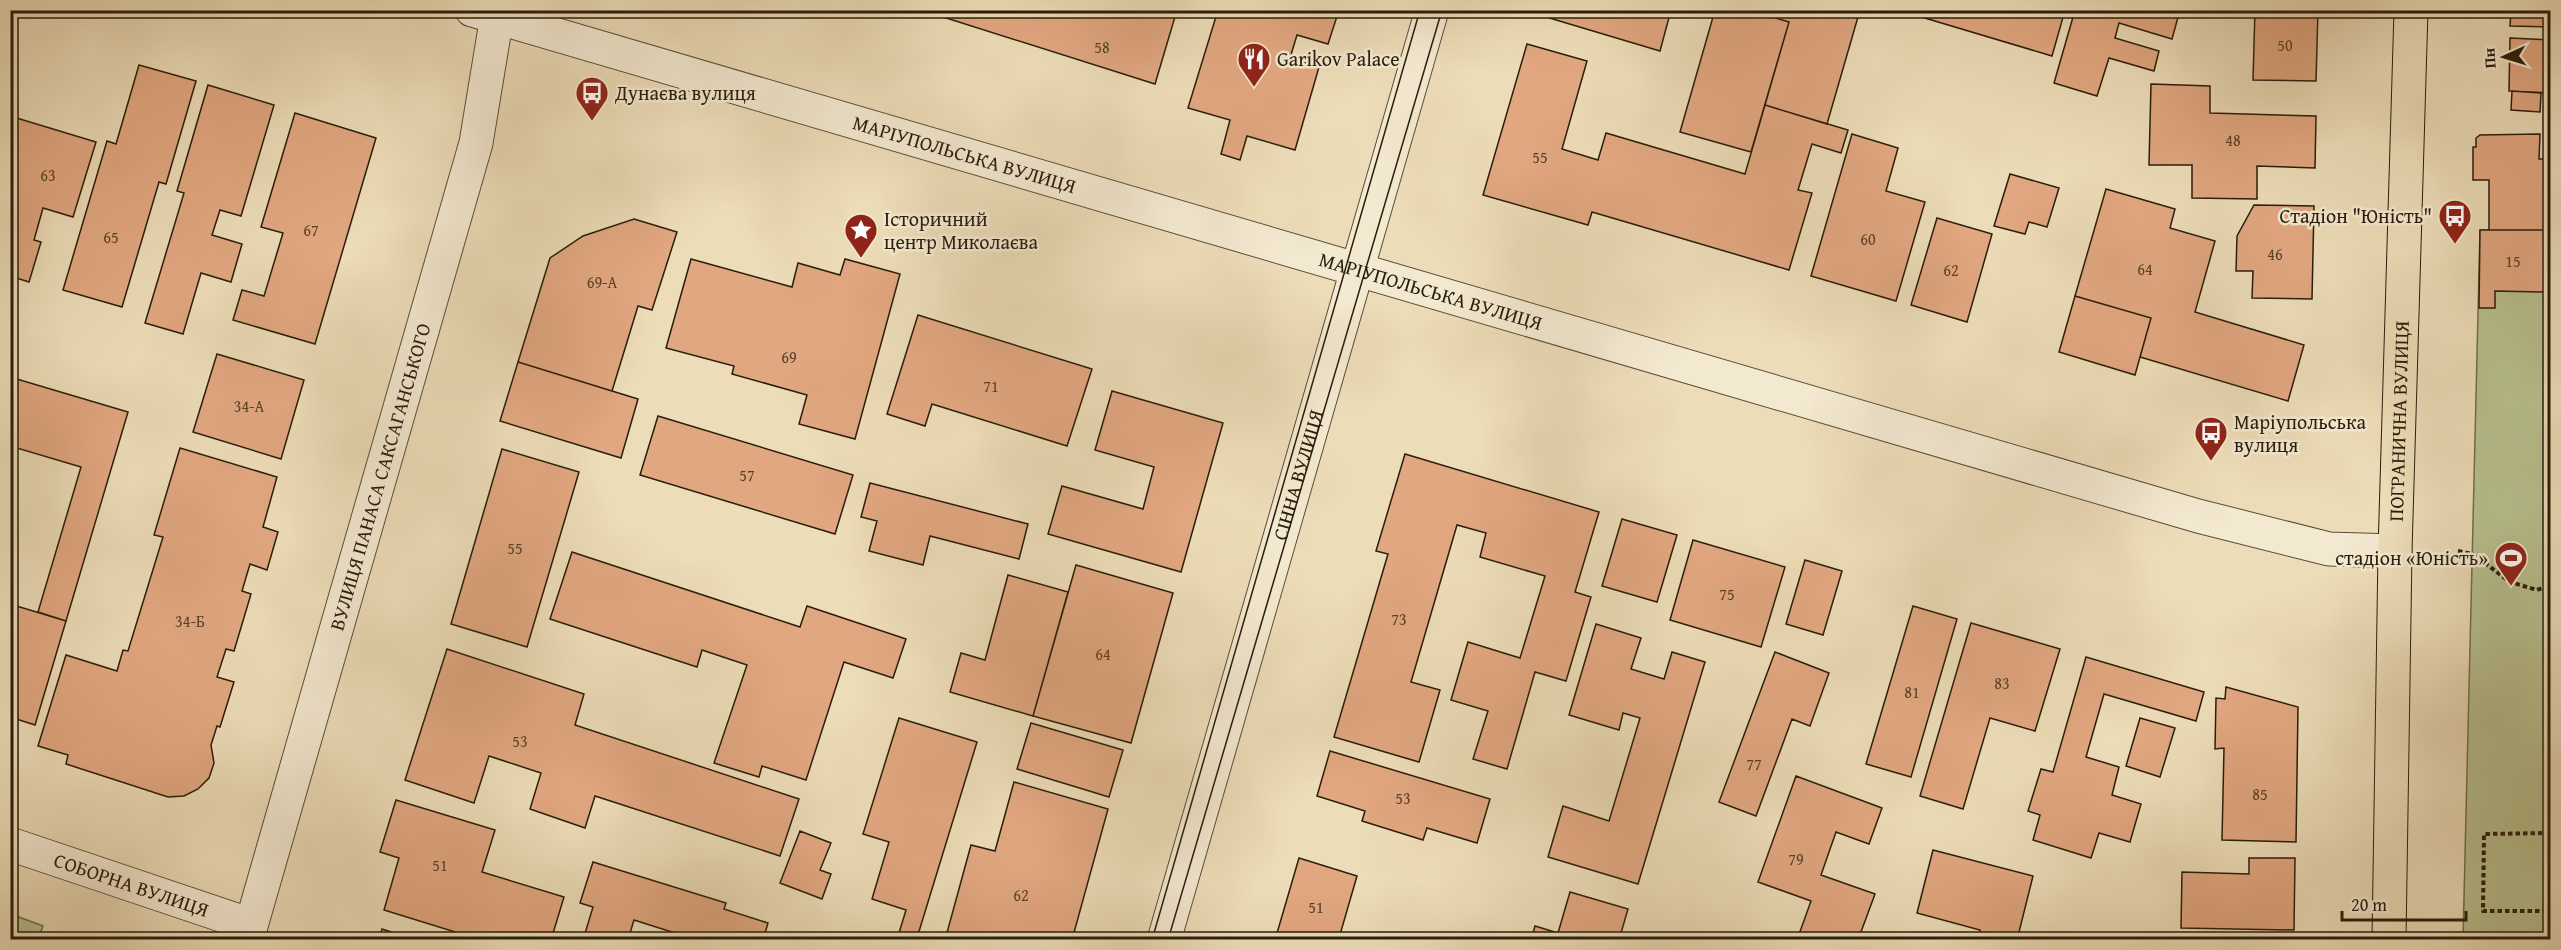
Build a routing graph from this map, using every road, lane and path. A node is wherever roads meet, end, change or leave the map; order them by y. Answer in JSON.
{"nodes":[{"id":1,"x":1432,"y":10,"type":"edge"},
{"id":2,"x":2411,"y":10,"type":"edge"},
{"id":3,"x":489,"y":13,"type":"edge"},
{"id":4,"x":1356,"y":270,"type":"junction"},
{"id":5,"x":2395,"y":551,"type":"junction"},
{"id":6,"x":2458,"y":551,"type":"dead end"},
{"id":7,"x":2550,"y":585,"type":"edge"},
{"id":8,"x":2550,"y":833,"type":"edge"},
{"id":9,"x":10,"y":843,"type":"edge"},
{"id":10,"x":2550,"y":911,"type":"edge"},
{"id":11,"x":249,"y":932,"type":"edge"},
{"id":12,"x":1164,"y":939,"type":"edge"},
{"id":13,"x":2389,"y":939,"type":"edge"}],
"edges":[{"from":1,"to":4,"type":"street","name":"СІННА ВУЛИЦЯ"},
{"from":2,"to":5,"type":"main road","name":"ПОГРАНИЧНА ВУЛИЦЯ"},
{"from":3,"to":4,"type":"street","name":"МАРІУПОЛЬСЬКА ВУЛИЦЯ"},
{"from":3,"to":11,"type":"street","name":"ВУЛИЦЯ ПАНАСА САКСАГАНСЬКОГО"},
{"from":4,"to":5,"type":"street","name":"МАРІУПОЛЬСЬКА ВУЛИЦЯ"},
{"from":4,"to":12,"type":"street","name":"СІННА ВУЛИЦЯ"},
{"from":5,"to":13,"type":"main road","name":"ПОГРАНИЧНА ВУЛИЦЯ"},
{"from":6,"to":7,"type":"path"},
{"from":8,"to":10,"type":"path"},
{"from":9,"to":11,"type":"street","name":"СОБОРНА ВУЛИЦЯ"}]}
